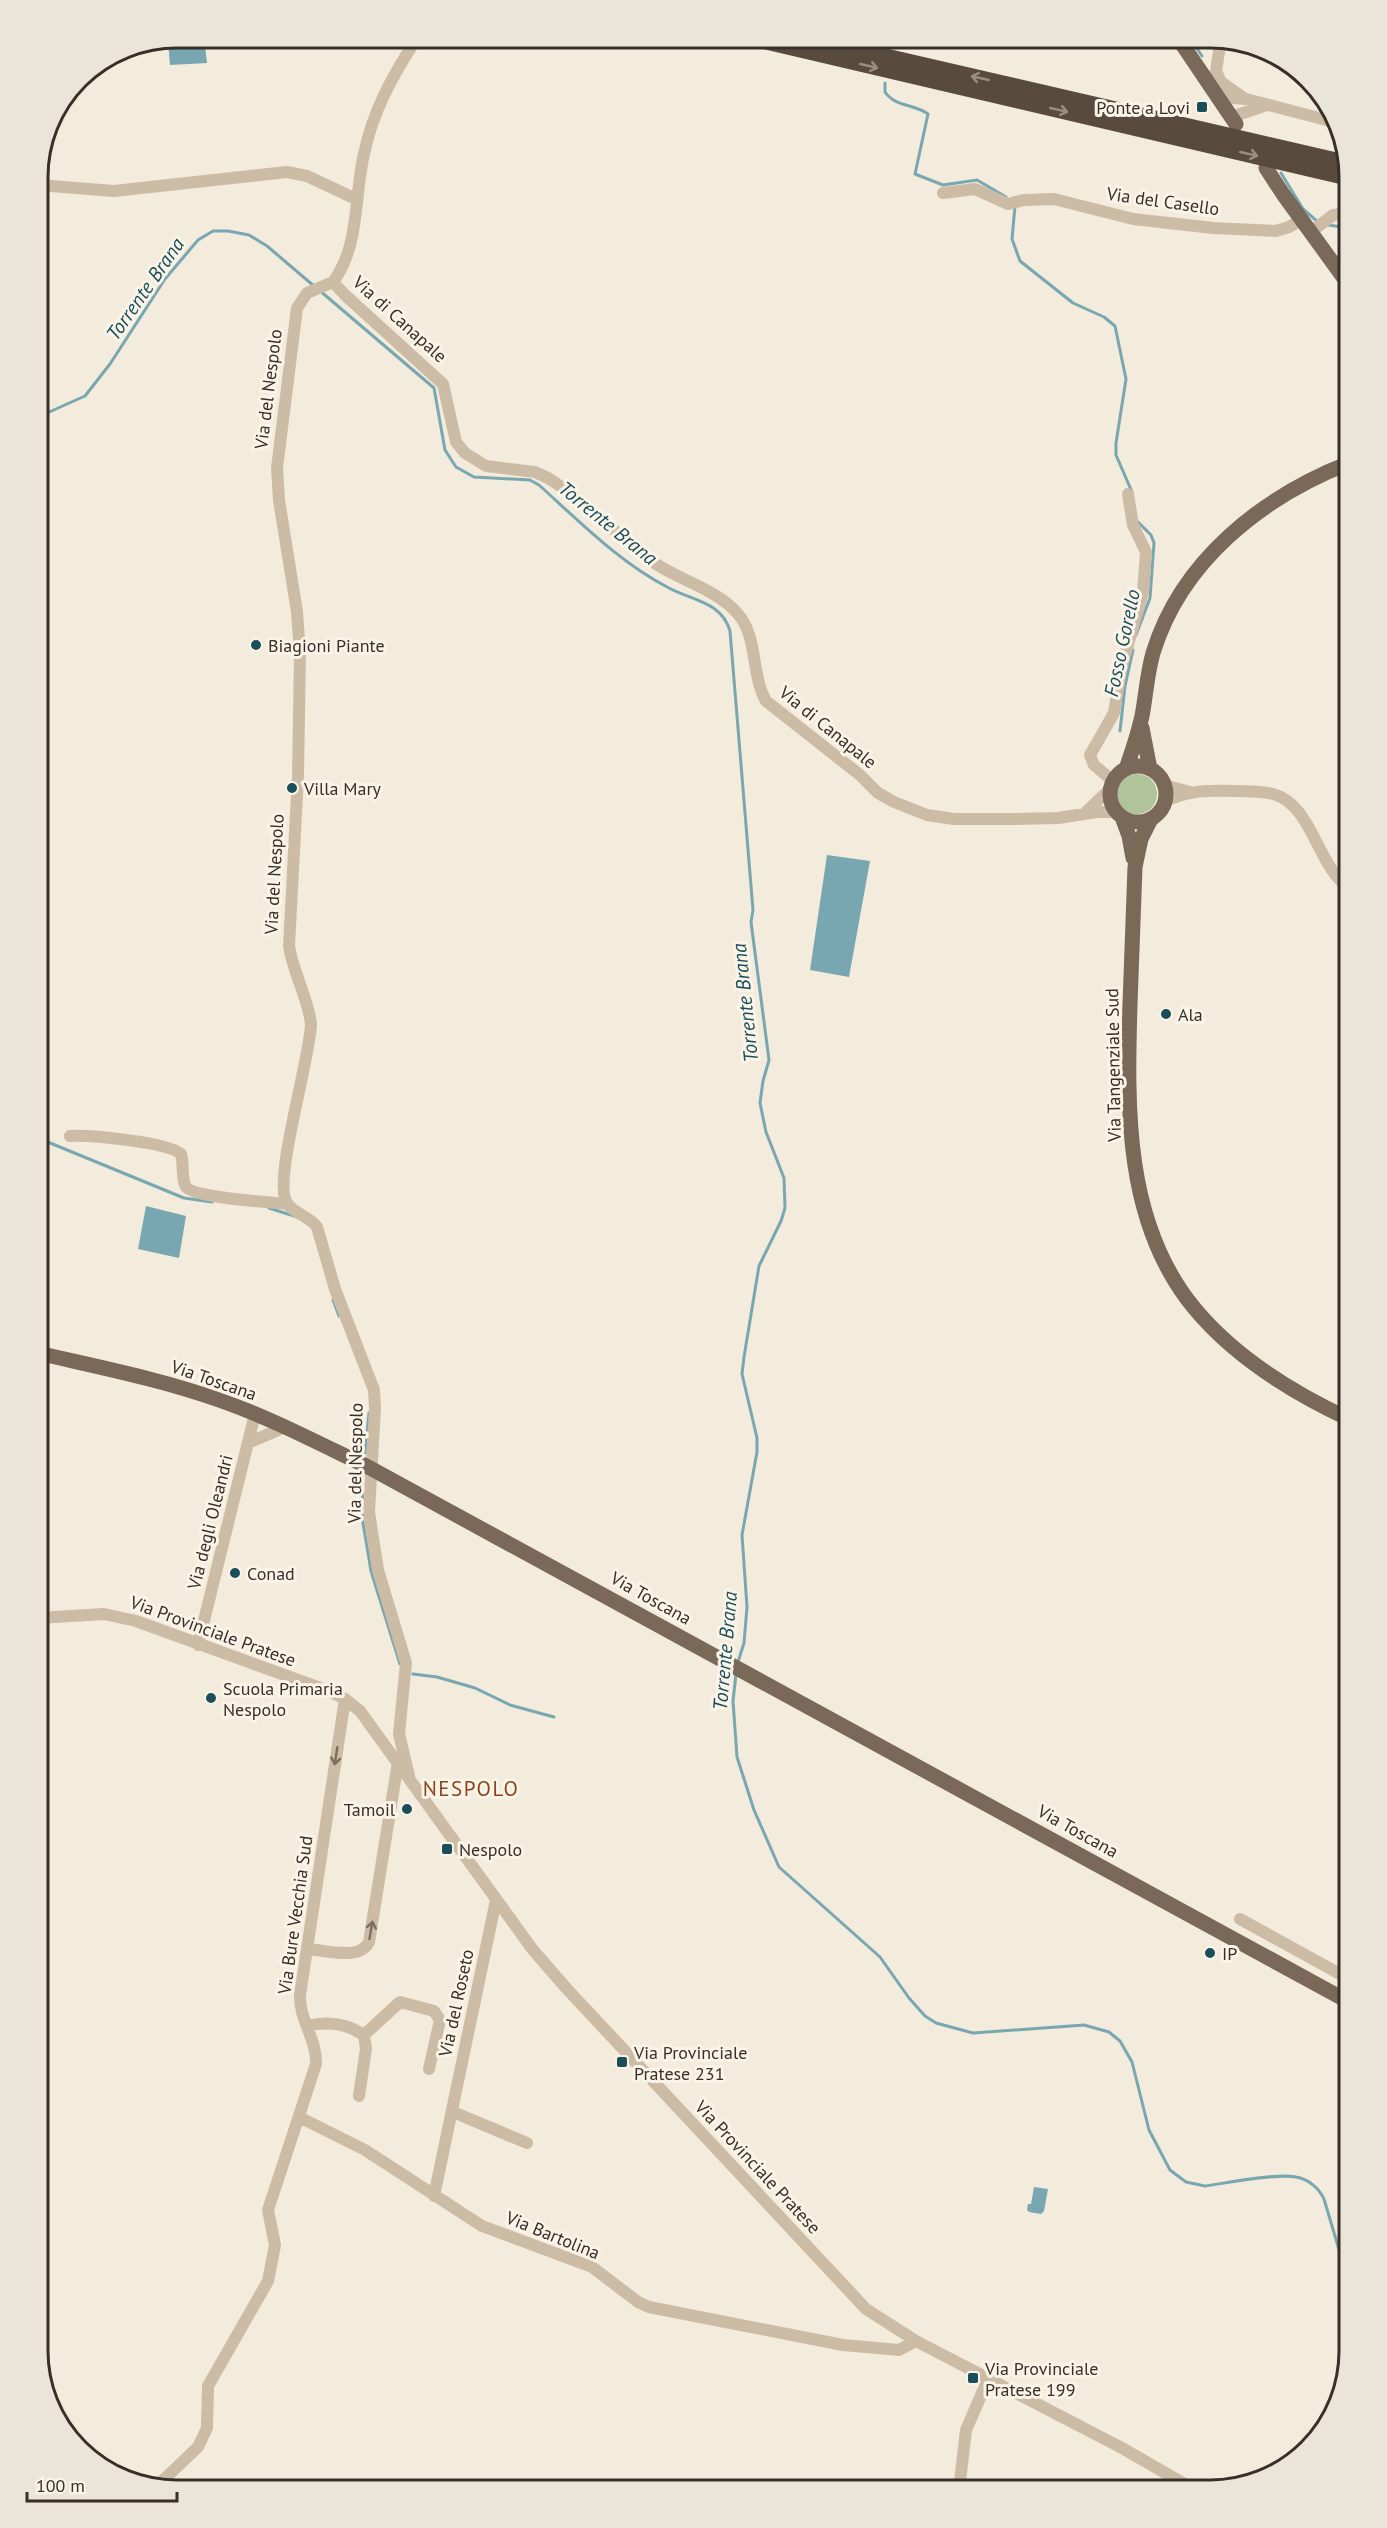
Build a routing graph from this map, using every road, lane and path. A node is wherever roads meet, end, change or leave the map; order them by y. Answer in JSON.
{"nodes":[{"id":1,"x":411,"y":48,"type":"edge"},
{"id":2,"x":794,"y":48,"type":"edge"},
{"id":3,"x":849,"y":48,"type":"edge"},
{"id":4,"x":1187,"y":48,"type":"edge"},
{"id":5,"x":1220,"y":48,"type":"edge"},
{"id":6,"x":1208,"y":71,"type":"junction"},
{"id":7,"x":1216,"y":93,"type":"junction"},
{"id":8,"x":1246,"y":99,"type":"junction"},
{"id":9,"x":1270,"y":105,"type":"junction"},
{"id":10,"x":1234,"y":120,"type":"joint"},
{"id":11,"x":1326,"y":120,"type":"edge"},
{"id":12,"x":1338,"y":161,"type":"edge"},
{"id":13,"x":1266,"y":168,"type":"dead end"},
{"id":14,"x":1339,"y":175,"type":"edge"},
{"id":15,"x":48,"y":186,"type":"edge"},
{"id":16,"x":943,"y":193,"type":"dead end"},
{"id":17,"x":356,"y":199,"type":"junction"},
{"id":18,"x":1339,"y":216,"type":"edge"},
{"id":19,"x":1306,"y":226,"type":"junction"},
{"id":20,"x":1339,"y":270,"type":"edge"},
{"id":21,"x":329,"y":283,"type":"junction"},
{"id":22,"x":1339,"y":467,"type":"edge"},
{"id":23,"x":1128,"y":494,"type":"dead end"},
{"id":24,"x":1142,"y":716,"type":"junction"},
{"id":25,"x":1126,"y":769,"type":"junction"},
{"id":26,"x":1150,"y":769,"type":"junction"},
{"id":27,"x":1112,"y":785,"type":"junction"},
{"id":28,"x":1164,"y":785,"type":"junction"},
{"id":29,"x":1191,"y":792,"type":"junction"},
{"id":30,"x":1164,"y":802,"type":"junction"},
{"id":31,"x":1085,"y":813,"type":"junction"},
{"id":32,"x":1119,"y":814,"type":"junction"},
{"id":33,"x":1151,"y":819,"type":"junction"},
{"id":34,"x":1135,"y":867,"type":"junction"},
{"id":35,"x":1339,"y":879,"type":"edge"},
{"id":36,"x":70,"y":1136,"type":"dead end"},
{"id":37,"x":287,"y":1204,"type":"junction"},
{"id":38,"x":48,"y":1355,"type":"edge"},
{"id":39,"x":1339,"y":1413,"type":"edge"},
{"id":40,"x":255,"y":1414,"type":"junction"},
{"id":41,"x":285,"y":1427,"type":"junction"},
{"id":42,"x":248,"y":1443,"type":"junction"},
{"id":43,"x":370,"y":1468,"type":"junction"},
{"id":44,"x":48,"y":1617,"type":"edge"},
{"id":45,"x":198,"y":1645,"type":"junction"},
{"id":46,"x":345,"y":1698,"type":"junction"},
{"id":47,"x":398,"y":1762,"type":"junction"},
{"id":48,"x":409,"y":1776,"type":"junction"},
{"id":49,"x":496,"y":1900,"type":"junction"},
{"id":50,"x":1240,"y":1919,"type":"dead end"},
{"id":51,"x":307,"y":1949,"type":"junction"},
{"id":52,"x":1339,"y":1973,"type":"edge"},
{"id":53,"x":1339,"y":1995,"type":"edge"},
{"id":54,"x":307,"y":2026,"type":"junction"},
{"id":55,"x":364,"y":2035,"type":"junction"},
{"id":56,"x":429,"y":2069,"type":"dead end"},
{"id":57,"x":359,"y":2096,"type":"dead end"},
{"id":58,"x":453,"y":2112,"type":"junction"},
{"id":59,"x":299,"y":2117,"type":"junction"},
{"id":60,"x":527,"y":2143,"type":"dead end"},
{"id":61,"x":434,"y":2196,"type":"junction"},
{"id":62,"x":916,"y":2341,"type":"junction"},
{"id":63,"x":989,"y":2377,"type":"junction"},
{"id":64,"x":164,"y":2479,"type":"edge"},
{"id":65,"x":960,"y":2480,"type":"edge"},
{"id":66,"x":1178,"y":2480,"type":"edge"}],
"edges":[{"from":1,"to":17,"type":"street","name":"Via di Canapale"},
{"from":2,"to":14,"type":"highway","one_way":true},
{"from":12,"to":3,"type":"highway","one_way":true},
{"from":4,"to":6,"type":"main road"},
{"from":5,"to":6,"type":"street"},
{"from":6,"to":7,"type":"main road"},
{"from":6,"to":8,"type":"street"},
{"from":7,"to":8,"type":"street"},
{"from":7,"to":10,"type":"main road"},
{"from":8,"to":9,"type":"street"},
{"from":9,"to":10,"type":"street"},
{"from":9,"to":11,"type":"street"},
{"from":13,"to":19,"type":"main road"},
{"from":15,"to":17,"type":"street"},
{"from":16,"to":19,"type":"street","name":"Via del Casello"},
{"from":17,"to":21,"type":"street","name":"Via di Canapale"},
{"from":18,"to":19,"type":"street","name":"Via del Casello"},
{"from":19,"to":20,"type":"main road"},
{"from":21,"to":31,"type":"street","name":"Via di Canapale"},
{"from":21,"to":37,"type":"street","name":"Via del Nespolo"},
{"from":22,"to":24,"type":"main road"},
{"from":23,"to":27,"type":"street"},
{"from":24,"to":25,"type":"main road"},
{"from":24,"to":26,"type":"main road"},
{"from":25,"to":26,"type":"main road"},
{"from":25,"to":27,"type":"main road"},
{"from":26,"to":28,"type":"main road"},
{"from":27,"to":31,"type":"street"},
{"from":27,"to":32,"type":"main road","name":"Via Tangenziale Sud"},
{"from":28,"to":29,"type":"street"},
{"from":28,"to":30,"type":"main road"},
{"from":29,"to":30,"type":"street"},
{"from":29,"to":35,"type":"street"},
{"from":30,"to":33,"type":"main road","name":"Via Tangenziale Sud"},
{"from":31,"to":32,"type":"street","name":"Via di Canapale"},
{"from":32,"to":33,"type":"main road"},
{"from":32,"to":34,"type":"main road","name":"Via Tangenziale Sud"},
{"from":33,"to":34,"type":"main road","name":"Via Tangenziale Sud"},
{"from":34,"to":39,"type":"main road","name":"Via Tangenziale Sud"},
{"from":36,"to":37,"type":"street","name":"Via del Nespolo"},
{"from":37,"to":43,"type":"street","name":"Via del Nespolo"},
{"from":38,"to":40,"type":"main road","name":"Via Toscana"},
{"from":40,"to":41,"type":"main road","name":"Via Toscana"},
{"from":40,"to":42,"type":"street","name":"Via degli Oleandri"},
{"from":41,"to":42,"type":"street","name":"Via degli Oleandri"},
{"from":41,"to":43,"type":"main road","name":"Via Toscana"},
{"from":42,"to":45,"type":"street","name":"Via degli Oleandri"},
{"from":43,"to":48,"type":"street","name":"Via del Nespolo"},
{"from":43,"to":53,"type":"main road","name":"Via Toscana"},
{"from":44,"to":45,"type":"street","name":"Via Provinciale Pratese"},
{"from":45,"to":46,"type":"street","name":"Via Provinciale Pratese"},
{"from":46,"to":47,"type":"street","name":"Via Provinciale Pratese"},
{"from":46,"to":51,"type":"street","name":"Via Bure Vecchia Sud","one_way":true},
{"from":47,"to":48,"type":"street","name":"Via Provinciale Pratese"},
{"from":51,"to":47,"type":"street","one_way":true},
{"from":48,"to":49,"type":"street","name":"Via Provinciale Pratese"},
{"from":49,"to":58,"type":"street","name":"Via del Roseto"},
{"from":49,"to":62,"type":"street","name":"Via Provinciale Pratese"},
{"from":50,"to":52,"type":"street"},
{"from":51,"to":54,"type":"street","name":"Via Bure Vecchia Sud"},
{"from":54,"to":55,"type":"street"},
{"from":54,"to":59,"type":"street","name":"Via Bure Vecchia Sud"},
{"from":55,"to":56,"type":"street"},
{"from":55,"to":57,"type":"street"},
{"from":58,"to":60,"type":"street"},
{"from":58,"to":61,"type":"street","name":"Via del Roseto"},
{"from":59,"to":61,"type":"street","name":"Via Bartolina"},
{"from":59,"to":64,"type":"street","name":"Via Bure Vecchia Sud"},
{"from":61,"to":62,"type":"street","name":"Via Bartolina"},
{"from":62,"to":63,"type":"street","name":"Via Provinciale Pratese"},
{"from":63,"to":65,"type":"street"},
{"from":63,"to":66,"type":"street","name":"Via Provinciale Pratese"}]}
